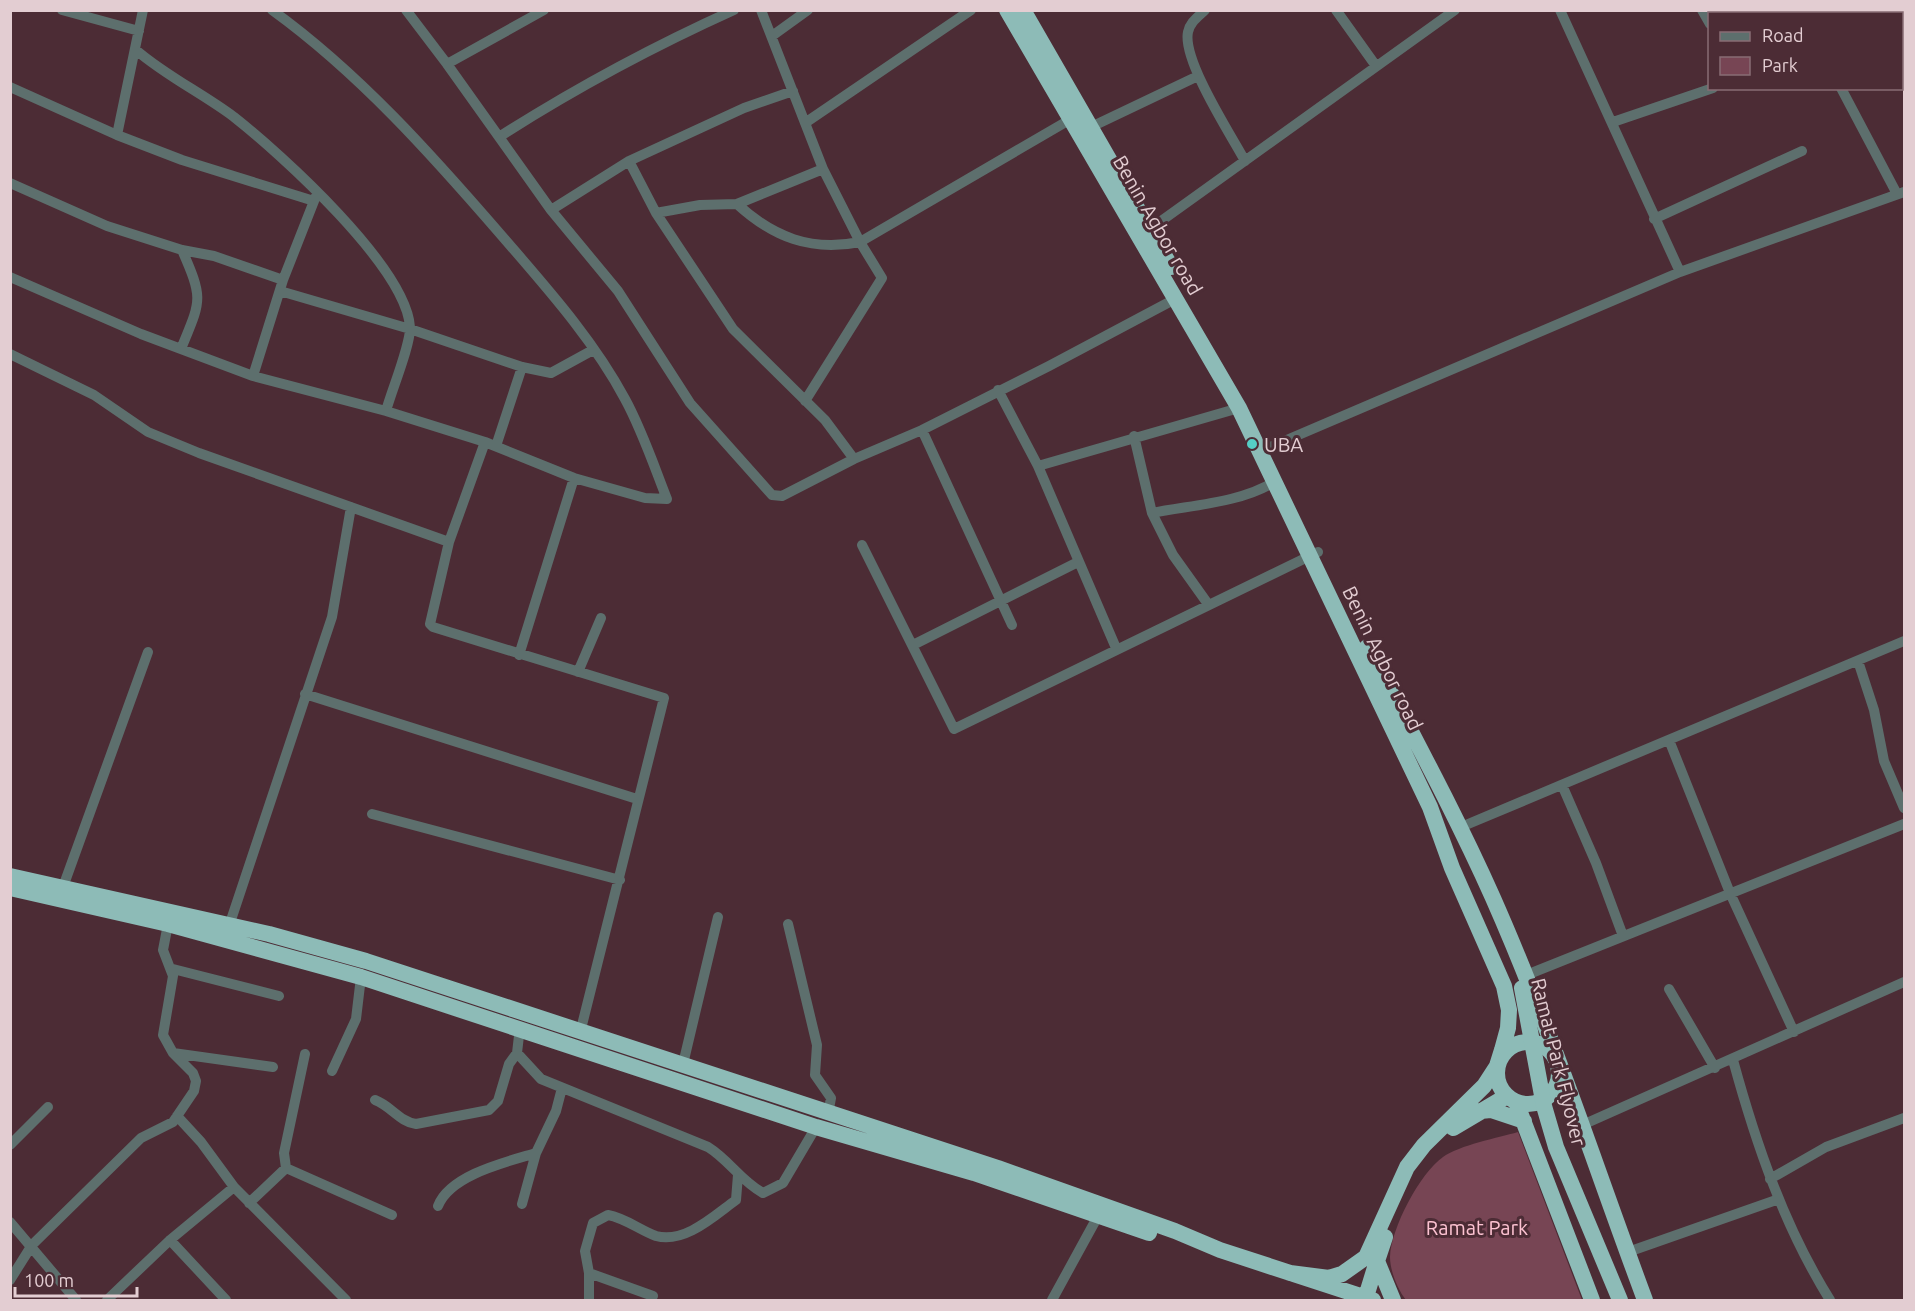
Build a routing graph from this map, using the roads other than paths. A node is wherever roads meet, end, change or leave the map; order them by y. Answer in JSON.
{"nodes":[{"id":1,"x":62,"y":10,"type":"edge"},
{"id":2,"x":143,"y":10,"type":"edge"},
{"id":3,"x":272,"y":10,"type":"edge"},
{"id":4,"x":406,"y":10,"type":"edge"},
{"id":5,"x":544,"y":10,"type":"edge"},
{"id":6,"x":734,"y":10,"type":"edge"},
{"id":7,"x":761,"y":10,"type":"edge"},
{"id":8,"x":808,"y":10,"type":"edge"},
{"id":9,"x":971,"y":10,"type":"edge"},
{"id":10,"x":1007,"y":10,"type":"edge"},
{"id":11,"x":1205,"y":10,"type":"edge"},
{"id":12,"x":1336,"y":10,"type":"edge"},
{"id":13,"x":1455,"y":10,"type":"edge"},
{"id":14,"x":1560,"y":10,"type":"edge"},
{"id":15,"x":1024,"y":11,"type":"edge"},
{"id":16,"x":139,"y":32,"type":"junction"},
{"id":17,"x":772,"y":36,"type":"junction"},
{"id":18,"x":136,"y":50,"type":"junction"},
{"id":19,"x":447,"y":64,"type":"junction"},
{"id":20,"x":1376,"y":66,"type":"junction"},
{"id":21,"x":1198,"y":76,"type":"junction"},
{"id":22,"x":10,"y":87,"type":"edge"},
{"id":23,"x":1708,"y":90,"type":"edge"},
{"id":24,"x":1842,"y":90,"type":"edge"},
{"id":25,"x":793,"y":91,"type":"junction"},
{"id":26,"x":1071,"y":118,"type":"junction"},
{"id":27,"x":1613,"y":122,"type":"junction"},
{"id":28,"x":805,"y":123,"type":"junction"},
{"id":29,"x":1091,"y":128,"type":"junction"},
{"id":30,"x":117,"y":135,"type":"junction"},
{"id":31,"x":499,"y":137,"type":"junction"},
{"id":32,"x":1802,"y":151,"type":"dead end"},
{"id":33,"x":629,"y":161,"type":"junction"},
{"id":34,"x":1245,"y":161,"type":"junction"},
{"id":35,"x":823,"y":169,"type":"junction"},
{"id":36,"x":10,"y":183,"type":"edge"},
{"id":37,"x":1901,"y":193,"type":"edge"},
{"id":38,"x":316,"y":197,"type":"junction"},
{"id":39,"x":737,"y":204,"type":"junction"},
{"id":40,"x":551,"y":210,"type":"junction"},
{"id":41,"x":656,"y":213,"type":"junction"},
{"id":42,"x":1654,"y":219,"type":"junction"},
{"id":43,"x":1150,"y":229,"type":"junction"},
{"id":44,"x":860,"y":242,"type":"junction"},
{"id":45,"x":182,"y":250,"type":"junction"},
{"id":46,"x":1680,"y":272,"type":"junction"},
{"id":47,"x":10,"y":277,"type":"edge"},
{"id":48,"x":283,"y":280,"type":"junction"},
{"id":49,"x":280,"y":291,"type":"junction"},
{"id":50,"x":1177,"y":298,"type":"junction"},
{"id":51,"x":410,"y":329,"type":"junction"},
{"id":52,"x":181,"y":349,"type":"junction"},
{"id":53,"x":593,"y":350,"type":"junction"},
{"id":54,"x":10,"y":354,"type":"edge"},
{"id":55,"x":522,"y":367,"type":"junction"},
{"id":56,"x":254,"y":376,"type":"junction"},
{"id":57,"x":998,"y":390,"type":"junction"},
{"id":58,"x":805,"y":401,"type":"junction"},
{"id":59,"x":1239,"y":408,"type":"junction"},
{"id":60,"x":386,"y":411,"type":"junction"},
{"id":61,"x":922,"y":430,"type":"junction"},
{"id":62,"x":1134,"y":436,"type":"junction"},
{"id":63,"x":485,"y":442,"type":"junction"},
{"id":64,"x":496,"y":446,"type":"junction"},
{"id":65,"x":1268,"y":447,"type":"junction"},
{"id":66,"x":854,"y":459,"type":"junction"},
{"id":67,"x":1038,"y":466,"type":"junction"},
{"id":68,"x":574,"y":478,"type":"junction"},
{"id":69,"x":1274,"y":482,"type":"junction"},
{"id":70,"x":351,"y":507,"type":"junction"},
{"id":71,"x":1152,"y":513,"type":"junction"},
{"id":72,"x":449,"y":542,"type":"junction"},
{"id":73,"x":862,"y":545,"type":"dead end"},
{"id":74,"x":1314,"y":553,"type":"junction"},
{"id":75,"x":1078,"y":562,"type":"junction"},
{"id":76,"x":1000,"y":602,"type":"junction"},
{"id":77,"x":1208,"y":604,"type":"junction"},
{"id":78,"x":601,"y":618,"type":"dead end"},
{"id":79,"x":1012,"y":625,"type":"dead end"},
{"id":80,"x":1904,"y":643,"type":"edge"},
{"id":81,"x":913,"y":645,"type":"junction"},
{"id":82,"x":1116,"y":648,"type":"junction"},
{"id":83,"x":148,"y":652,"type":"dead end"},
{"id":84,"x":519,"y":654,"type":"junction"},
{"id":85,"x":1858,"y":661,"type":"junction"},
{"id":86,"x":578,"y":672,"type":"junction"},
{"id":87,"x":305,"y":694,"type":"junction"},
{"id":88,"x":1668,"y":740,"type":"junction"},
{"id":89,"x":1562,"y":785,"type":"junction"},
{"id":90,"x":637,"y":799,"type":"junction"},
{"id":91,"x":1437,"y":804,"type":"junction"},
{"id":92,"x":1905,"y":808,"type":"edge"},
{"id":93,"x":372,"y":813,"type":"dead end"},
{"id":94,"x":1905,"y":824,"type":"edge"},
{"id":95,"x":1461,"y":827,"type":"junction"},
{"id":96,"x":10,"y":876,"type":"edge"},
{"id":97,"x":620,"y":880,"type":"junction"},
{"id":98,"x":63,"y":887,"type":"junction"},
{"id":99,"x":10,"y":888,"type":"edge"},
{"id":100,"x":1730,"y":893,"type":"junction"},
{"id":101,"x":718,"y":917,"type":"dead end"},
{"id":102,"x":168,"y":924,"type":"junction"},
{"id":103,"x":788,"y":924,"type":"dead end"},
{"id":104,"x":229,"y":926,"type":"junction"},
{"id":105,"x":1623,"y":936,"type":"junction"},
{"id":106,"x":173,"y":969,"type":"junction"},
{"id":107,"x":361,"y":977,"type":"junction"},
{"id":108,"x":1905,"y":982,"type":"edge"},
{"id":109,"x":1520,"y":985,"type":"junction"},
{"id":110,"x":1669,"y":988,"type":"dead end"},
{"id":111,"x":279,"y":996,"type":"dead end"},
{"id":112,"x":520,"y":1028,"type":"junction"},
{"id":113,"x":1794,"y":1032,"type":"junction"},
{"id":114,"x":580,"y":1033,"type":"junction"},
{"id":115,"x":173,"y":1053,"type":"junction"},
{"id":116,"x":517,"y":1053,"type":"junction"},
{"id":117,"x":304,"y":1054,"type":"dead end"},
{"id":118,"x":1733,"y":1060,"type":"junction"},
{"id":119,"x":1557,"y":1063,"type":"junction"},
{"id":120,"x":683,"y":1064,"type":"junction"},
{"id":121,"x":1497,"y":1065,"type":"junction"},
{"id":122,"x":273,"y":1067,"type":"dead end"},
{"id":123,"x":1715,"y":1068,"type":"junction"},
{"id":124,"x":332,"y":1071,"type":"dead end"},
{"id":125,"x":562,"y":1088,"type":"junction"},
{"id":126,"x":1512,"y":1099,"type":"junction"},
{"id":127,"x":375,"y":1100,"type":"dead end"},
{"id":128,"x":48,"y":1107,"type":"dead end"},
{"id":129,"x":1479,"y":1111,"type":"junction"},
{"id":130,"x":828,"y":1114,"type":"junction"},
{"id":131,"x":177,"y":1116,"type":"junction"},
{"id":132,"x":1524,"y":1121,"type":"junction"},
{"id":133,"x":1904,"y":1121,"type":"edge"},
{"id":134,"x":1580,"y":1126,"type":"junction"},
{"id":135,"x":816,"y":1127,"type":"junction"},
{"id":136,"x":10,"y":1145,"type":"edge"},
{"id":137,"x":536,"y":1153,"type":"junction"},
{"id":138,"x":286,"y":1168,"type":"junction"},
{"id":139,"x":738,"y":1175,"type":"junction"},
{"id":140,"x":1770,"y":1179,"type":"junction"},
{"id":141,"x":234,"y":1187,"type":"junction"},
{"id":142,"x":1779,"y":1199,"type":"junction"},
{"id":143,"x":249,"y":1203,"type":"junction"},
{"id":144,"x":522,"y":1204,"type":"dead end"},
{"id":145,"x":438,"y":1206,"type":"dead end"},
{"id":146,"x":392,"y":1215,"type":"dead end"},
{"id":147,"x":1098,"y":1216,"type":"junction"},
{"id":148,"x":10,"y":1222,"type":"edge"},
{"id":149,"x":1174,"y":1236,"type":"junction"},
{"id":150,"x":170,"y":1240,"type":"junction"},
{"id":151,"x":32,"y":1245,"type":"junction"},
{"id":152,"x":1628,"y":1252,"type":"junction"},
{"id":153,"x":1372,"y":1259,"type":"junction"},
{"id":154,"x":590,"y":1273,"type":"junction"},
{"id":155,"x":1290,"y":1273,"type":"junction"},
{"id":156,"x":10,"y":1280,"type":"edge"},
{"id":157,"x":653,"y":1296,"type":"dead end"},
{"id":158,"x":1347,"y":1298,"type":"edge"},
{"id":159,"x":76,"y":1300,"type":"edge"},
{"id":160,"x":107,"y":1300,"type":"edge"},
{"id":161,"x":226,"y":1300,"type":"edge"},
{"id":162,"x":346,"y":1300,"type":"edge"},
{"id":163,"x":589,"y":1300,"type":"edge"},
{"id":164,"x":1052,"y":1300,"type":"edge"},
{"id":165,"x":1368,"y":1300,"type":"edge"},
{"id":166,"x":1393,"y":1300,"type":"edge"},
{"id":167,"x":1592,"y":1300,"type":"edge"},
{"id":168,"x":1610,"y":1300,"type":"edge"},
{"id":169,"x":1620,"y":1300,"type":"edge"},
{"id":170,"x":1645,"y":1300,"type":"edge"},
{"id":171,"x":1830,"y":1300,"type":"edge"}],
"edges":[{"from":1,"to":16,"type":"street"},
{"from":2,"to":16,"type":"street"},
{"from":3,"to":53,"type":"street"},
{"from":4,"to":19,"type":"street"},
{"from":5,"to":19,"type":"street"},
{"from":6,"to":31,"type":"street"},
{"from":7,"to":17,"type":"street"},
{"from":8,"to":17,"type":"street"},
{"from":9,"to":28,"type":"street"},
{"from":10,"to":26,"type":"highway","name":"Benin Agbor road"},
{"from":11,"to":21,"type":"street"},
{"from":12,"to":20,"type":"street"},
{"from":13,"to":20,"type":"street"},
{"from":14,"to":27,"type":"street"},
{"from":15,"to":29,"type":"highway","name":"Benin Agbor road"},
{"from":16,"to":18,"type":"street"},
{"from":17,"to":25,"type":"street"},
{"from":18,"to":30,"type":"street"},
{"from":18,"to":38,"type":"street"},
{"from":19,"to":31,"type":"street"},
{"from":20,"to":34,"type":"street"},
{"from":21,"to":29,"type":"street"},
{"from":21,"to":34,"type":"street"},
{"from":22,"to":30,"type":"street"},
{"from":23,"to":27,"type":"street"},
{"from":24,"to":37,"type":"street"},
{"from":25,"to":28,"type":"street"},
{"from":25,"to":33,"type":"street"},
{"from":26,"to":44,"type":"street"},
{"from":26,"to":50,"type":"highway","name":"Benin Agbor road"},
{"from":27,"to":42,"type":"street"},
{"from":28,"to":35,"type":"street"},
{"from":29,"to":43,"type":"highway","name":"Benin Agbor road"},
{"from":30,"to":38,"type":"street"},
{"from":31,"to":40,"type":"street"},
{"from":32,"to":42,"type":"street"},
{"from":33,"to":40,"type":"street"},
{"from":33,"to":41,"type":"street"},
{"from":34,"to":43,"type":"street"},
{"from":35,"to":39,"type":"street"},
{"from":35,"to":44,"type":"street"},
{"from":36,"to":45,"type":"street"},
{"from":37,"to":46,"type":"street"},
{"from":38,"to":48,"type":"street"},
{"from":38,"to":51,"type":"street"},
{"from":39,"to":41,"type":"street"},
{"from":39,"to":44,"type":"street"},
{"from":40,"to":66,"type":"street"},
{"from":41,"to":58,"type":"street"},
{"from":42,"to":46,"type":"street"},
{"from":43,"to":65,"type":"highway","name":"Benin Agbor road"},
{"from":44,"to":58,"type":"street"},
{"from":45,"to":48,"type":"street"},
{"from":45,"to":52,"type":"street"},
{"from":46,"to":65,"type":"street"},
{"from":47,"to":52,"type":"street"},
{"from":48,"to":49,"type":"street"},
{"from":49,"to":51,"type":"street"},
{"from":49,"to":56,"type":"street"},
{"from":50,"to":57,"type":"street"},
{"from":50,"to":59,"type":"highway","name":"Benin Agbor road"},
{"from":51,"to":55,"type":"street"},
{"from":51,"to":60,"type":"street"},
{"from":52,"to":56,"type":"street"},
{"from":53,"to":55,"type":"street"},
{"from":53,"to":68,"type":"street"},
{"from":54,"to":70,"type":"street"},
{"from":55,"to":64,"type":"street"},
{"from":56,"to":60,"type":"street"},
{"from":57,"to":61,"type":"street"},
{"from":57,"to":67,"type":"street"},
{"from":58,"to":66,"type":"street"},
{"from":59,"to":62,"type":"street"},
{"from":59,"to":69,"type":"highway","name":"Benin Agbor road"},
{"from":60,"to":63,"type":"street"},
{"from":61,"to":66,"type":"street"},
{"from":61,"to":76,"type":"street"},
{"from":62,"to":67,"type":"street"},
{"from":62,"to":71,"type":"street"},
{"from":63,"to":64,"type":"street"},
{"from":63,"to":72,"type":"street"},
{"from":64,"to":68,"type":"street"},
{"from":65,"to":74,"type":"highway","name":"Benin Agbor road"},
{"from":67,"to":75,"type":"street"},
{"from":68,"to":84,"type":"street"},
{"from":69,"to":71,"type":"street"},
{"from":69,"to":74,"type":"highway","name":"Benin Agbor road"},
{"from":70,"to":72,"type":"street"},
{"from":70,"to":87,"type":"street"},
{"from":71,"to":77,"type":"street"},
{"from":72,"to":84,"type":"street"},
{"from":73,"to":81,"type":"street"},
{"from":74,"to":77,"type":"street"},
{"from":74,"to":91,"type":"highway","name":"Benin Agbor road"},
{"from":75,"to":76,"type":"street"},
{"from":75,"to":82,"type":"street"},
{"from":76,"to":79,"type":"street"},
{"from":76,"to":81,"type":"street"},
{"from":77,"to":82,"type":"street"},
{"from":78,"to":86,"type":"street"},
{"from":80,"to":85,"type":"street"},
{"from":81,"to":82,"type":"street"},
{"from":83,"to":98,"type":"street"},
{"from":84,"to":86,"type":"street"},
{"from":85,"to":88,"type":"street"},
{"from":85,"to":92,"type":"street"},
{"from":86,"to":90,"type":"street"},
{"from":87,"to":90,"type":"street"},
{"from":87,"to":104,"type":"street"},
{"from":88,"to":89,"type":"street"},
{"from":88,"to":100,"type":"street"},
{"from":89,"to":95,"type":"street"},
{"from":89,"to":105,"type":"street"},
{"from":90,"to":97,"type":"street"},
{"from":91,"to":95,"type":"highway","name":"Benin Agbor road"},
{"from":91,"to":109,"type":"highway","name":"Ramat Park Flyover"},
{"from":91,"to":121,"type":"highway","name":"Benin Agbor road"},
{"from":93,"to":97,"type":"street"},
{"from":94,"to":100,"type":"street"},
{"from":95,"to":109,"type":"highway","name":"Benin Agbor road"},
{"from":96,"to":98,"type":"highway"},
{"from":97,"to":114,"type":"street"},
{"from":98,"to":104,"type":"highway"},
{"from":99,"to":102,"type":"highway"},
{"from":100,"to":105,"type":"street"},
{"from":100,"to":113,"type":"street"},
{"from":101,"to":120,"type":"street"},
{"from":102,"to":106,"type":"street"},
{"from":102,"to":107,"type":"highway"},
{"from":103,"to":130,"type":"street"},
{"from":104,"to":114,"type":"highway"},
{"from":105,"to":109,"type":"street"},
{"from":106,"to":111,"type":"street"},
{"from":106,"to":115,"type":"street"},
{"from":107,"to":112,"type":"highway"},
{"from":107,"to":124,"type":"street"},
{"from":108,"to":113,"type":"street"},
{"from":109,"to":119,"type":"highway","name":"Benin Agbor road"},
{"from":109,"to":168,"type":"highway","name":"Ramat Park Flyover"},
{"from":109,"to":169,"type":"highway","name":"Ramat Park Flyover","bridge":true},
{"from":110,"to":123,"type":"street"},
{"from":112,"to":116,"type":"street"},
{"from":112,"to":135,"type":"highway"},
{"from":113,"to":118,"type":"street"},
{"from":114,"to":120,"type":"highway"},
{"from":115,"to":122,"type":"street"},
{"from":115,"to":131,"type":"street"},
{"from":116,"to":125,"type":"street"},
{"from":116,"to":127,"type":"street"},
{"from":117,"to":138,"type":"street"},
{"from":118,"to":123,"type":"street"},
{"from":118,"to":140,"type":"street"},
{"from":119,"to":121,"type":"highway"},
{"from":119,"to":126,"type":"highway"},
{"from":119,"to":134,"type":"highway","name":"Benin Agbor road"},
{"from":120,"to":130,"type":"highway"},
{"from":121,"to":126,"type":"highway"},
{"from":121,"to":153,"type":"highway","name":"Benin Agbor road"},
{"from":123,"to":134,"type":"street"},
{"from":125,"to":137,"type":"street"},
{"from":125,"to":139,"type":"street"},
{"from":126,"to":129,"type":"highway"},
{"from":126,"to":132,"type":"highway"},
{"from":128,"to":136,"type":"street"},
{"from":129,"to":132,"type":"highway"},
{"from":129,"to":153,"type":"highway"},
{"from":130,"to":149,"type":"highway"},
{"from":131,"to":141,"type":"street"},
{"from":131,"to":151,"type":"street"},
{"from":132,"to":167,"type":"highway"},
{"from":133,"to":140,"type":"street"},
{"from":134,"to":152,"type":"highway","name":"Benin Agbor road"},
{"from":135,"to":139,"type":"street"},
{"from":135,"to":147,"type":"highway"},
{"from":137,"to":144,"type":"street"},
{"from":137,"to":145,"type":"street"},
{"from":138,"to":143,"type":"street"},
{"from":138,"to":146,"type":"street"},
{"from":139,"to":154,"type":"street"},
{"from":140,"to":142,"type":"street"},
{"from":141,"to":143,"type":"street"},
{"from":141,"to":150,"type":"street"},
{"from":142,"to":152,"type":"street"},
{"from":142,"to":171,"type":"street"},
{"from":143,"to":162,"type":"street"},
{"from":147,"to":149,"type":"highway"},
{"from":147,"to":164,"type":"street"},
{"from":148,"to":151,"type":"street"},
{"from":149,"to":155,"type":"highway"},
{"from":149,"to":158,"type":"highway"},
{"from":150,"to":160,"type":"street"},
{"from":150,"to":161,"type":"street"},
{"from":151,"to":156,"type":"street"},
{"from":151,"to":159,"type":"street"},
{"from":152,"to":170,"type":"highway","name":"Benin Agbor road"},
{"from":153,"to":155,"type":"highway"},
{"from":153,"to":158,"type":"highway"},
{"from":153,"to":165,"type":"highway"},
{"from":153,"to":166,"type":"highway"},
{"from":154,"to":157,"type":"street"},
{"from":154,"to":163,"type":"street"},
{"from":155,"to":158,"type":"highway"},
{"from":158,"to":165,"type":"highway"}]}
